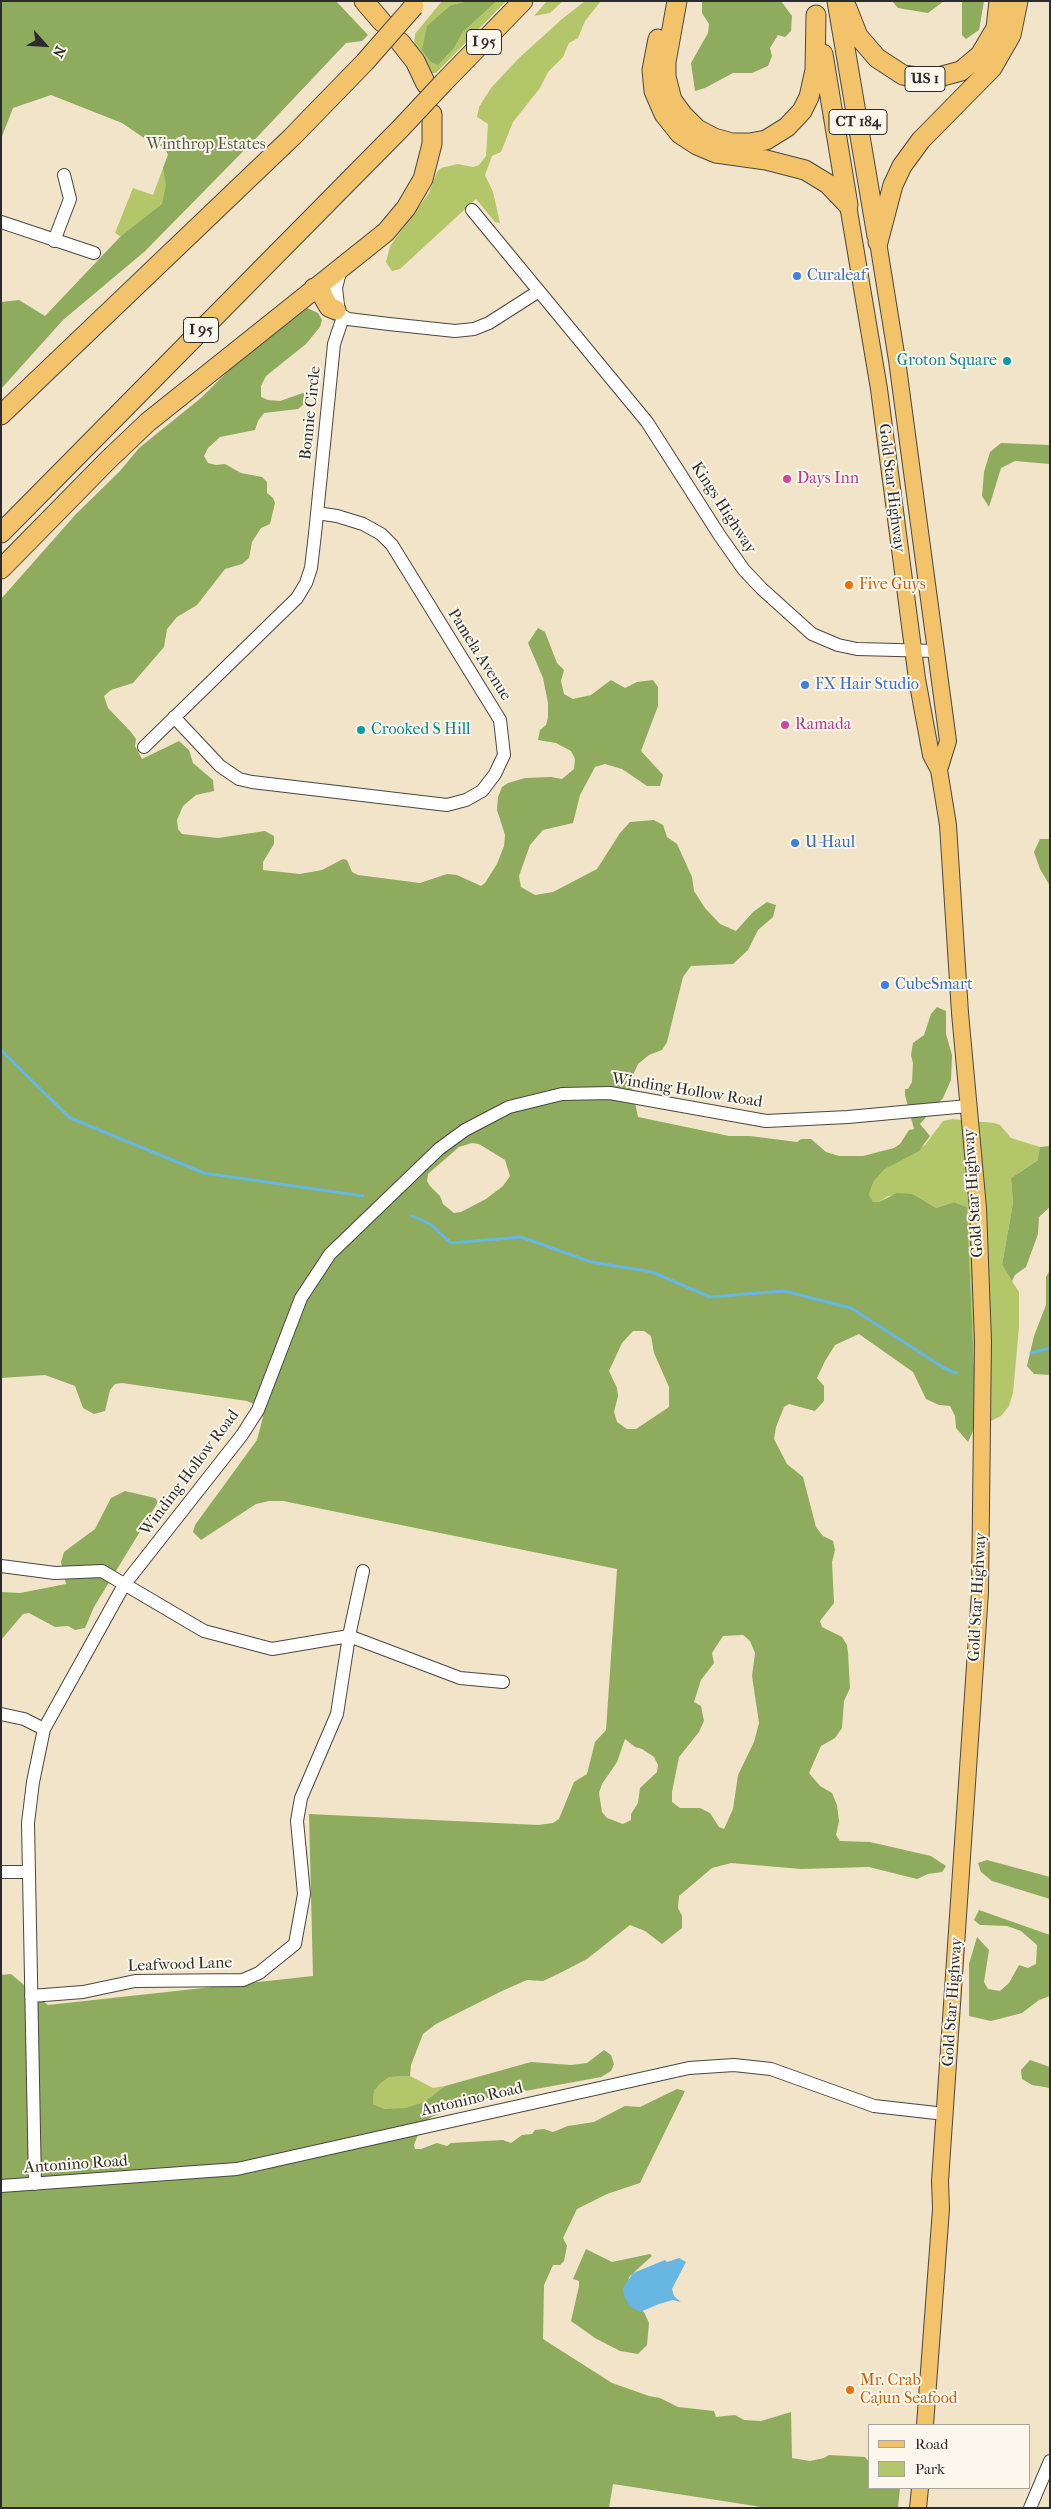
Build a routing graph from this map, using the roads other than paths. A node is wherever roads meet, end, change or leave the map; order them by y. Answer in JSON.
{"nodes":[{"id":1,"x":364,"y":1,"type":"edge"},
{"id":2,"x":523,"y":1,"type":"edge"},
{"id":3,"x":838,"y":1,"type":"edge"},
{"id":4,"x":845,"y":1,"type":"edge"},
{"id":5,"x":998,"y":1,"type":"edge"},
{"id":6,"x":1018,"y":1,"type":"edge"},
{"id":7,"x":416,"y":4,"type":"edge"},
{"id":8,"x":676,"y":4,"type":"edge"},
{"id":9,"x":815,"y":8,"type":"edge"},
{"id":10,"x":382,"y":22,"type":"dead end"},
{"id":11,"x":400,"y":42,"type":"dead end"},
{"id":12,"x":426,"y":84,"type":"dead end"},
{"id":13,"x":432,"y":114,"type":"dead end"},
{"id":14,"x":64,"y":175,"type":"dead end"},
{"id":15,"x":342,"y":186,"type":"junction"},
{"id":16,"x":848,"y":205,"type":"junction"},
{"id":17,"x":472,"y":210,"type":"dead end"},
{"id":18,"x":1,"y":222,"type":"edge"},
{"id":19,"x":54,"y":241,"type":"junction"},
{"id":20,"x":878,"y":242,"type":"junction"},
{"id":21,"x":94,"y":253,"type":"dead end"},
{"id":22,"x":341,"y":268,"type":"junction"},
{"id":23,"x":314,"y":288,"type":"junction"},
{"id":24,"x":539,"y":291,"type":"junction"},
{"id":25,"x":339,"y":313,"type":"junction"},
{"id":26,"x":28,"y":390,"type":"junction"},
{"id":27,"x":1,"y":411,"type":"edge"},
{"id":28,"x":1,"y":415,"type":"edge"},
{"id":29,"x":317,"y":513,"type":"junction"},
{"id":30,"x":1,"y":520,"type":"edge"},
{"id":31,"x":1,"y":533,"type":"edge"},
{"id":32,"x":1,"y":569,"type":"edge"},
{"id":33,"x":936,"y":651,"type":"junction"},
{"id":34,"x":913,"y":652,"type":"junction"},
{"id":35,"x":174,"y":717,"type":"junction"},
{"id":36,"x":144,"y":747,"type":"dead end"},
{"id":37,"x":939,"y":770,"type":"junction"},
{"id":38,"x":968,"y":1106,"type":"junction"},
{"id":39,"x":1,"y":1566,"type":"edge"},
{"id":40,"x":363,"y":1571,"type":"dead end"},
{"id":41,"x":124,"y":1585,"type":"junction"},
{"id":42,"x":349,"y":1636,"type":"junction"},
{"id":43,"x":504,"y":1682,"type":"dead end"},
{"id":44,"x":1,"y":1714,"type":"edge"},
{"id":45,"x":44,"y":1729,"type":"junction"},
{"id":46,"x":1,"y":1872,"type":"edge"},
{"id":47,"x":27,"y":1872,"type":"junction"},
{"id":48,"x":31,"y":1996,"type":"junction"},
{"id":49,"x":944,"y":2114,"type":"junction"},
{"id":50,"x":35,"y":2184,"type":"junction"},
{"id":51,"x":1,"y":2186,"type":"edge"},
{"id":52,"x":925,"y":2424,"type":"edge"},
{"id":53,"x":1050,"y":2461,"type":"edge"},
{"id":54,"x":920,"y":2489,"type":"edge"},
{"id":55,"x":918,"y":2508,"type":"edge"},
{"id":56,"x":1030,"y":2508,"type":"edge"}],
"edges":[{"from":1,"to":10,"type":"highway"},
{"from":2,"to":15,"type":"highway","number":"I 95","bridge":true},
{"from":3,"to":20,"type":"highway","number":"CT 184"},
{"from":4,"to":5,"type":"highway","number":"US 1"},
{"from":6,"to":20,"type":"highway"},
{"from":7,"to":26,"type":"highway","bridge":true},
{"from":8,"to":9,"type":"highway"},
{"from":8,"to":16,"type":"highway"},
{"from":9,"to":16,"type":"highway","number":"CT 184"},
{"from":11,"to":12,"type":"highway"},
{"from":13,"to":22,"type":"highway"},
{"from":14,"to":19,"type":"street"},
{"from":15,"to":30,"type":"highway"},
{"from":15,"to":31,"type":"highway","number":"I 95"},
{"from":16,"to":34,"type":"main road","name":"Gold Star Highway","number":"CT 184"},
{"from":17,"to":24,"type":"street","name":"Kings Highway"},
{"from":18,"to":19,"type":"street"},
{"from":19,"to":21,"type":"street"},
{"from":20,"to":33,"type":"main road","name":"Gold Star Highway","number":"CT 184"},
{"from":22,"to":23,"type":"highway"},
{"from":22,"to":25,"type":"street"},
{"from":23,"to":25,"type":"highway"},
{"from":23,"to":32,"type":"highway"},
{"from":24,"to":25,"type":"street"},
{"from":24,"to":34,"type":"street","name":"Kings Highway"},
{"from":25,"to":29,"type":"street","name":"Bonnie Circle"},
{"from":26,"to":27,"type":"highway"},
{"from":26,"to":28,"type":"highway"},
{"from":29,"to":35,"type":"street"},
{"from":29,"to":35,"type":"street","name":"Pamela Avenue"},
{"from":33,"to":34,"type":"street","name":"Kings Highway"},
{"from":33,"to":37,"type":"main road","name":"Gold Star Highway","number":"CT 184"},
{"from":34,"to":37,"type":"main road","name":"Gold Star Highway","number":"CT 184"},
{"from":35,"to":36,"type":"street"},
{"from":37,"to":38,"type":"main road","name":"Gold Star Highway","number":"CT 184"},
{"from":38,"to":41,"type":"street","name":"Winding Hollow Road"},
{"from":38,"to":49,"type":"main road","name":"Gold Star Highway","number":"CT 184"},
{"from":39,"to":41,"type":"street"},
{"from":40,"to":42,"type":"street","name":"Leafwood Lane"},
{"from":41,"to":42,"type":"street"},
{"from":41,"to":45,"type":"street","name":"Winding Hollow Road"},
{"from":42,"to":43,"type":"street"},
{"from":42,"to":48,"type":"street","name":"Leafwood Lane"},
{"from":44,"to":45,"type":"street"},
{"from":45,"to":47,"type":"street","name":"Winding Hollow Road"},
{"from":46,"to":47,"type":"street"},
{"from":47,"to":48,"type":"street","name":"Winding Hollow Road"},
{"from":48,"to":50,"type":"street","name":"Winding Hollow Road"},
{"from":49,"to":50,"type":"street","name":"Antonino Road"},
{"from":49,"to":52,"type":"main road","name":"Gold Star Highway","number":"CT 184"},
{"from":50,"to":51,"type":"street","name":"Antonino Road"},
{"from":53,"to":56,"type":"street"},
{"from":54,"to":55,"type":"main road"}]}
